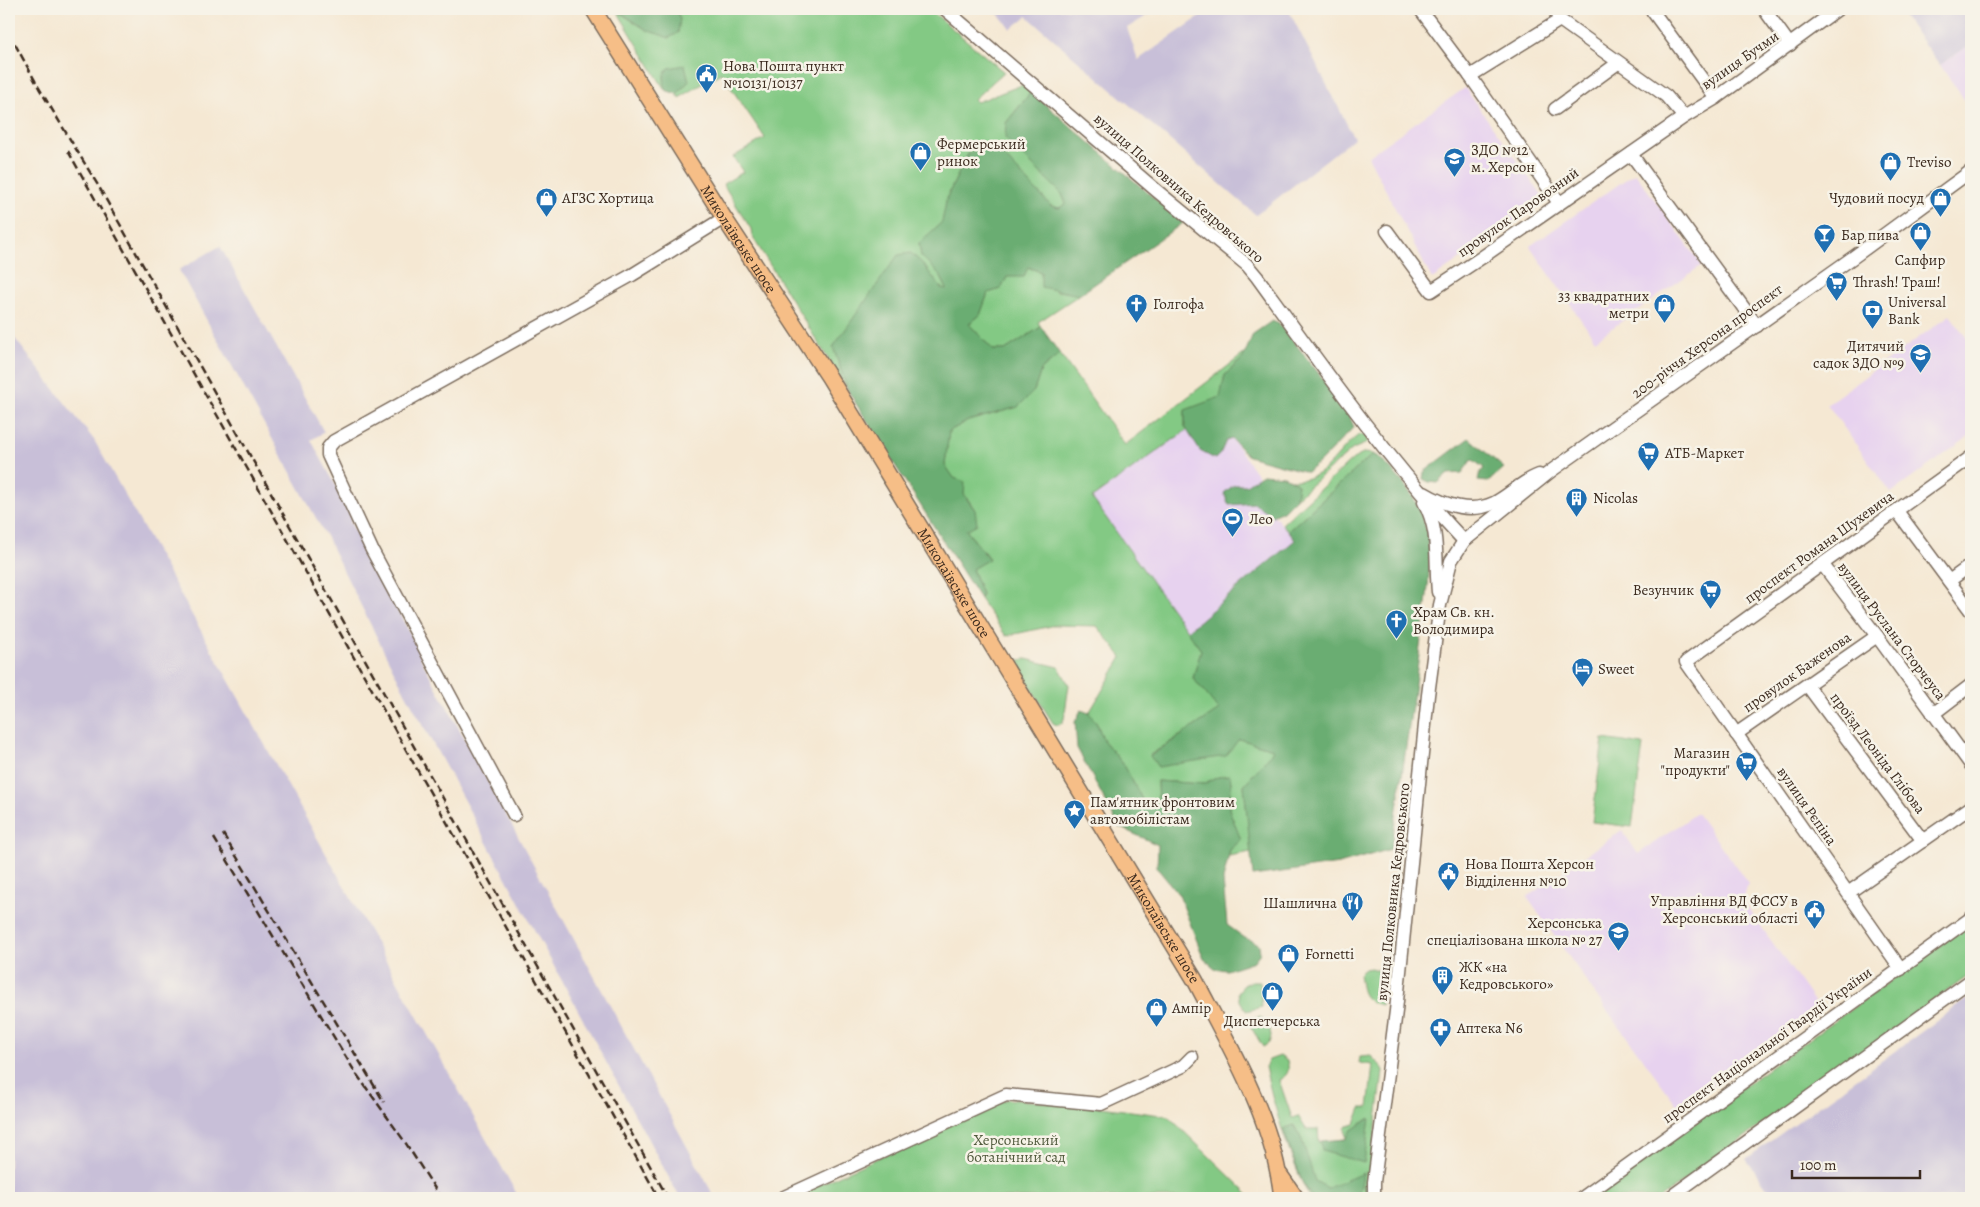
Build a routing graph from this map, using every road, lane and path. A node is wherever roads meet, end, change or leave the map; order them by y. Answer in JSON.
{"nodes":[{"id":1,"x":593,"y":9,"type":"edge"},
{"id":2,"x":945,"y":9,"type":"edge"},
{"id":3,"x":1420,"y":9,"type":"edge"},
{"id":4,"x":1651,"y":9,"type":"edge"},
{"id":5,"x":1764,"y":9,"type":"edge"},
{"id":6,"x":1838,"y":9,"type":"edge"},
{"id":7,"x":1557,"y":14,"type":"edge"},
{"id":8,"x":1790,"y":45,"type":"junction"},
{"id":9,"x":1618,"y":63,"type":"junction"},
{"id":10,"x":1470,"y":76,"type":"junction"},
{"id":11,"x":1716,"y":98,"type":"junction"},
{"id":12,"x":1555,"y":109,"type":"dead end"},
{"id":13,"x":1684,"y":117,"type":"junction"},
{"id":14,"x":1631,"y":154,"type":"junction"},
{"id":15,"x":1971,"y":171,"type":"edge"},
{"id":16,"x":1559,"y":203,"type":"junction"},
{"id":17,"x":724,"y":218,"type":"junction"},
{"id":18,"x":1387,"y":231,"type":"dead end"},
{"id":19,"x":1757,"y":326,"type":"junction"},
{"id":20,"x":1971,"y":457,"type":"edge"},
{"id":21,"x":1551,"y":471,"type":"junction"},
{"id":22,"x":1418,"y":490,"type":"junction"},
{"id":23,"x":1897,"y":510,"type":"junction"},
{"id":24,"x":1464,"y":541,"type":"junction"},
{"id":25,"x":1823,"y":565,"type":"junction"},
{"id":26,"x":1971,"y":565,"type":"edge"},
{"id":27,"x":1949,"y":581,"type":"junction"},
{"id":28,"x":1440,"y":605,"type":"junction"},
{"id":29,"x":1971,"y":611,"type":"edge"},
{"id":30,"x":1877,"y":636,"type":"junction"},
{"id":31,"x":1686,"y":662,"type":"joint"},
{"id":32,"x":1807,"y":685,"type":"junction"},
{"id":33,"x":1971,"y":686,"type":"edge"},
{"id":34,"x":1933,"y":714,"type":"junction"},
{"id":35,"x":1736,"y":734,"type":"junction"},
{"id":36,"x":1971,"y":765,"type":"edge"},
{"id":37,"x":1971,"y":807,"type":"edge"},
{"id":38,"x":514,"y":815,"type":"dead end"},
{"id":39,"x":1923,"y":841,"type":"junction"},
{"id":40,"x":1848,"y":893,"type":"junction"},
{"id":41,"x":1971,"y":918,"type":"edge"},
{"id":42,"x":1901,"y":969,"type":"junction"},
{"id":43,"x":1971,"y":980,"type":"edge"},
{"id":44,"x":1192,"y":1057,"type":"dead end"},
{"id":45,"x":1280,"y":1175,"type":"junction"},
{"id":46,"x":1374,"y":1182,"type":"junction"},
{"id":47,"x":782,"y":1198,"type":"edge"},
{"id":48,"x":1282,"y":1198,"type":"edge"},
{"id":49,"x":1296,"y":1198,"type":"edge"},
{"id":50,"x":1367,"y":1198,"type":"edge"},
{"id":51,"x":1374,"y":1198,"type":"edge"},
{"id":52,"x":1582,"y":1198,"type":"edge"},
{"id":53,"x":1669,"y":1198,"type":"edge"}],
"edges":[{"from":1,"to":17,"type":"main road","name":"Миколаївське шосе"},
{"from":2,"to":22,"type":"street","name":"вулиця Полковника Кедровського"},
{"from":3,"to":10,"type":"street"},
{"from":4,"to":11,"type":"street"},
{"from":5,"to":8,"type":"street"},
{"from":6,"to":8,"type":"street","name":"вулиця Бучми"},
{"from":7,"to":9,"type":"street"},
{"from":7,"to":10,"type":"street"},
{"from":8,"to":11,"type":"street","name":"вулиця Бучми"},
{"from":9,"to":12,"type":"street"},
{"from":9,"to":13,"type":"street"},
{"from":10,"to":16,"type":"street"},
{"from":11,"to":13,"type":"street","name":"вулиця Бучми"},
{"from":13,"to":14,"type":"street","name":"провулок Паровозний"},
{"from":14,"to":16,"type":"street","name":"провулок Паровозний"},
{"from":14,"to":19,"type":"street"},
{"from":15,"to":19,"type":"street","name":"200-річчя Херсона проспект"},
{"from":16,"to":18,"type":"street","name":"провулок Паровозний"},
{"from":17,"to":38,"type":"street"},
{"from":17,"to":45,"type":"main road","name":"Миколаївське шосе"},
{"from":19,"to":21,"type":"street","name":"200-річчя Херсона проспект"},
{"from":20,"to":23,"type":"street","name":"проспект Романа Шухевича"},
{"from":21,"to":22,"type":"street","name":"вулиця Полковника Кедровського"},
{"from":21,"to":24,"type":"street","name":"200-річчя Херсона проспект"},
{"from":22,"to":24,"type":"street","name":"вулиця Полковника Кедровського"},
{"from":22,"to":28,"type":"street","name":"вулиця Полковника Кедровського"},
{"from":23,"to":25,"type":"street","name":"проспект Романа Шухевича"},
{"from":23,"to":27,"type":"street"},
{"from":24,"to":28,"type":"street","name":"вулиця Полковника Кедровського"},
{"from":25,"to":30,"type":"street","name":"вулиця Руслана Сторчеуса"},
{"from":25,"to":31,"type":"street","name":"проспект Романа Шухевича"},
{"from":26,"to":27,"type":"street"},
{"from":27,"to":29,"type":"street"},
{"from":28,"to":46,"type":"street","name":"вулиця Полковника Кедровського"},
{"from":30,"to":32,"type":"street","name":"провулок Баженова"},
{"from":30,"to":34,"type":"street","name":"вулиця Руслана Сторчеуса"},
{"from":31,"to":35,"type":"street","name":"вулиця Рєпіна"},
{"from":32,"to":35,"type":"street","name":"провулок Баженова"},
{"from":32,"to":39,"type":"street","name":"проїзд Леоніда Глібова"},
{"from":33,"to":34,"type":"street"},
{"from":34,"to":36,"type":"street","name":"вулиця Руслана Сторчеуса"},
{"from":35,"to":40,"type":"street","name":"вулиця Рєпіна"},
{"from":37,"to":39,"type":"street"},
{"from":39,"to":40,"type":"street"},
{"from":40,"to":42,"type":"street","name":"вулиця Рєпіна"},
{"from":41,"to":42,"type":"street","name":"проспект Національної Гвардії України"},
{"from":42,"to":52,"type":"street","name":"проспект Національної Гвардії України"},
{"from":43,"to":53,"type":"street"},
{"from":44,"to":47,"type":"street"},
{"from":45,"to":48,"type":"main road","name":"Миколаївське шосе"},
{"from":45,"to":49,"type":"main road","name":"Миколаївське шосе"},
{"from":46,"to":50,"type":"street","name":"вулиця Полковника Кедровського"},
{"from":46,"to":51,"type":"street","name":"вулиця Полковника Кедровського"}]}
